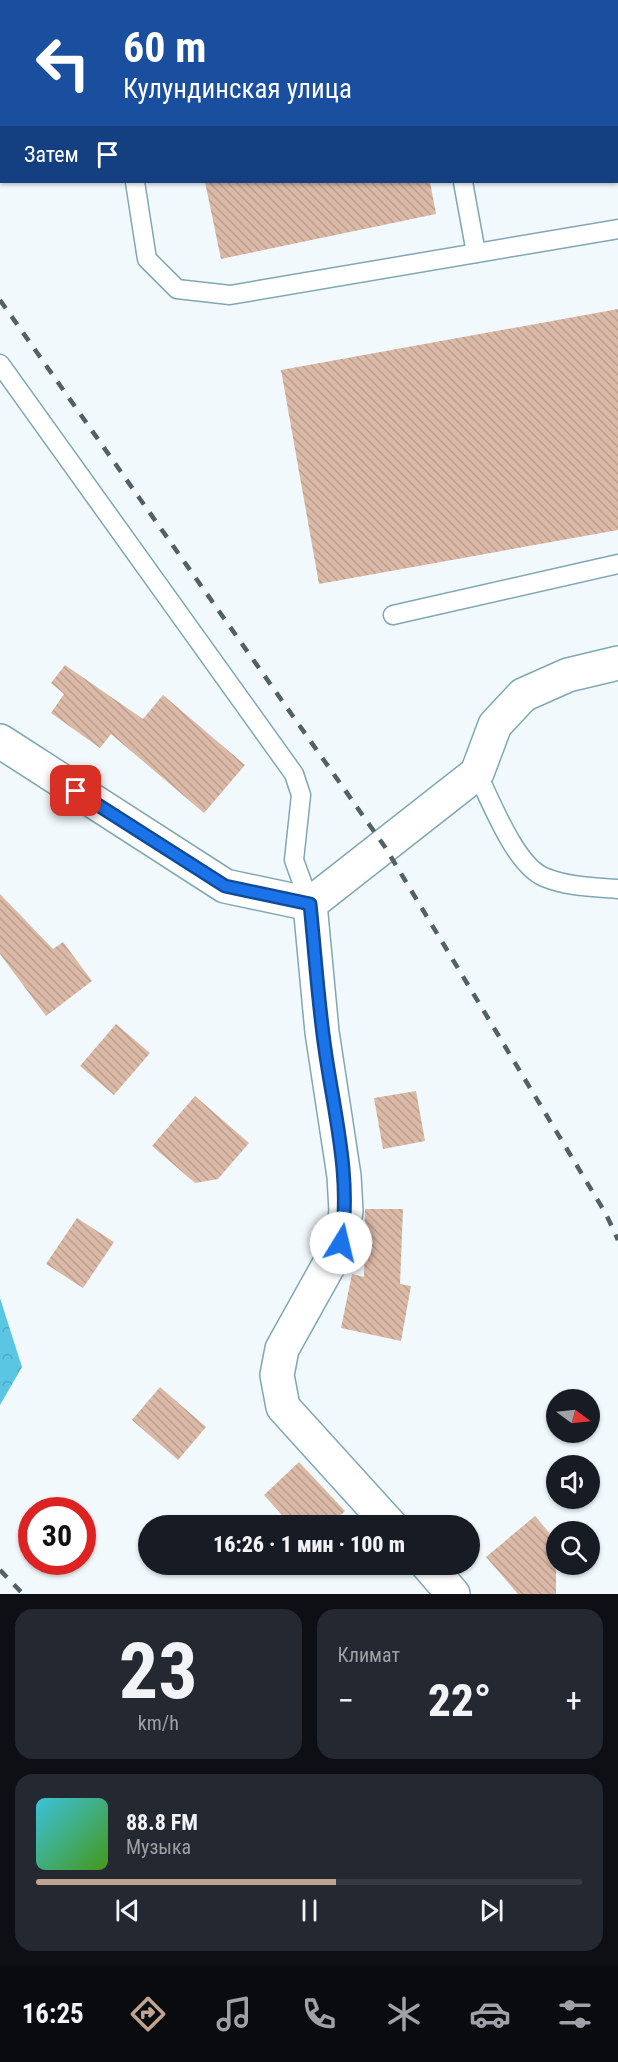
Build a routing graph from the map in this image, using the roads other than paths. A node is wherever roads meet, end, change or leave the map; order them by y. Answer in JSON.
{"nodes":[{"id":1,"x":135,"y":183,"type":"edge"},
{"id":2,"x":463,"y":183,"type":"edge"},
{"id":3,"x":618,"y":229,"type":"edge"},
{"id":4,"x":476,"y":254,"type":"junction"},
{"id":5,"x":0,"y":364,"type":"edge"},
{"id":6,"x":618,"y":564,"type":"edge"},
{"id":7,"x":393,"y":615,"type":"dead end"},
{"id":8,"x":618,"y":663,"type":"edge"},
{"id":9,"x":0,"y":741,"type":"edge"},
{"id":10,"x":477,"y":773,"type":"junction"},
{"id":11,"x":618,"y":889,"type":"edge"},
{"id":12,"x":310,"y":904,"type":"junction"},
{"id":13,"x":381,"y":1515,"type":"edge"},
{"id":14,"x":436,"y":1575,"type":"edge"},
{"id":15,"x":453,"y":1594,"type":"edge"}],
"edges":[{"from":1,"to":4,"type":"lane"},
{"from":2,"to":4,"type":"lane"},
{"from":3,"to":4,"type":"lane"},
{"from":5,"to":12,"type":"lane"},
{"from":6,"to":7,"type":"lane"},
{"from":8,"to":10,"type":"street"},
{"from":9,"to":12,"type":"street"},
{"from":10,"to":11,"type":"lane"},
{"from":10,"to":12,"type":"street"},
{"from":12,"to":13,"type":"street"},
{"from":14,"to":15,"type":"street"}]}
